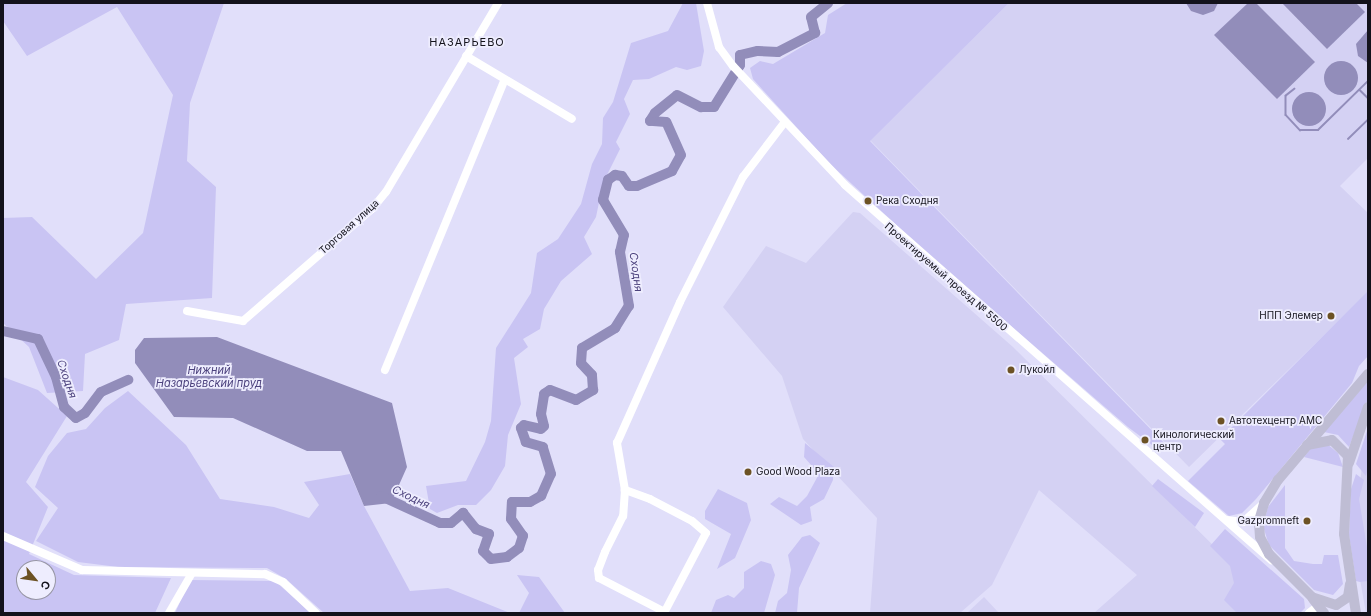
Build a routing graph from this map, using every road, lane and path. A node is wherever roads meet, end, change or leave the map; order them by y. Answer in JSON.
{"nodes":[{"id":1,"x":498,"y":3,"type":"edge"},
{"id":2,"x":707,"y":3,"type":"edge"},
{"id":3,"x":466,"y":56,"type":"junction"},
{"id":4,"x":504,"y":81,"type":"junction"},
{"id":5,"x":572,"y":119,"type":"dead end"},
{"id":6,"x":784,"y":123,"type":"junction"},
{"id":7,"x":187,"y":311,"type":"dead end"},
{"id":8,"x":385,"y":370,"type":"dead end"},
{"id":9,"x":1368,"y":374,"type":"edge"},
{"id":10,"x":1368,"y":407,"type":"edge"},
{"id":11,"x":1305,"y":446,"type":"junction"},
{"id":12,"x":1349,"y":462,"type":"junction"},
{"id":13,"x":625,"y":490,"type":"junction"},
{"id":14,"x":1264,"y":503,"type":"junction"},
{"id":15,"x":1224,"y":518,"type":"junction"},
{"id":16,"x":3,"y":536,"type":"edge"},
{"id":17,"x":1278,"y":565,"type":"junction"},
{"id":18,"x":192,"y":574,"type":"junction"},
{"id":19,"x":1350,"y":584,"type":"junction"},
{"id":20,"x":1312,"y":597,"type":"junction"},
{"id":21,"x":1321,"y":610,"type":"edge"},
{"id":22,"x":169,"y":613,"type":"edge"},
{"id":23,"x":316,"y":613,"type":"edge"},
{"id":24,"x":665,"y":613,"type":"edge"},
{"id":25,"x":1308,"y":613,"type":"edge"},
{"id":26,"x":1356,"y":613,"type":"edge"}],
"edges":[{"from":1,"to":3,"type":"street","name":"Торговая улица"},
{"from":2,"to":6,"type":"street","name":"Проектируемый проезд № 5500"},
{"from":3,"to":4,"type":"street"},
{"from":3,"to":7,"type":"street","name":"Торговая улица"},
{"from":4,"to":5,"type":"street"},
{"from":4,"to":8,"type":"street"},
{"from":6,"to":13,"type":"street"},
{"from":6,"to":15,"type":"street","name":"Проектируемый проезд № 5500"},
{"from":9,"to":11,"type":"main road"},
{"from":10,"to":12,"type":"main road"},
{"from":11,"to":12,"type":"main road"},
{"from":11,"to":14,"type":"main road"},
{"from":12,"to":19,"type":"main road"},
{"from":13,"to":24,"type":"street"},
{"from":13,"to":24,"type":"street"},
{"from":14,"to":15,"type":"street","name":"Проектируемый проезд № 5500"},
{"from":14,"to":17,"type":"main road"},
{"from":15,"to":17,"type":"street","name":"Проектируемый проезд № 5500"},
{"from":16,"to":18,"type":"street"},
{"from":17,"to":20,"type":"main road"},
{"from":18,"to":22,"type":"street"},
{"from":18,"to":23,"type":"street"},
{"from":19,"to":20,"type":"main road"},
{"from":19,"to":26,"type":"main road"},
{"from":20,"to":21,"type":"main road"},
{"from":21,"to":25,"type":"street"}]}
